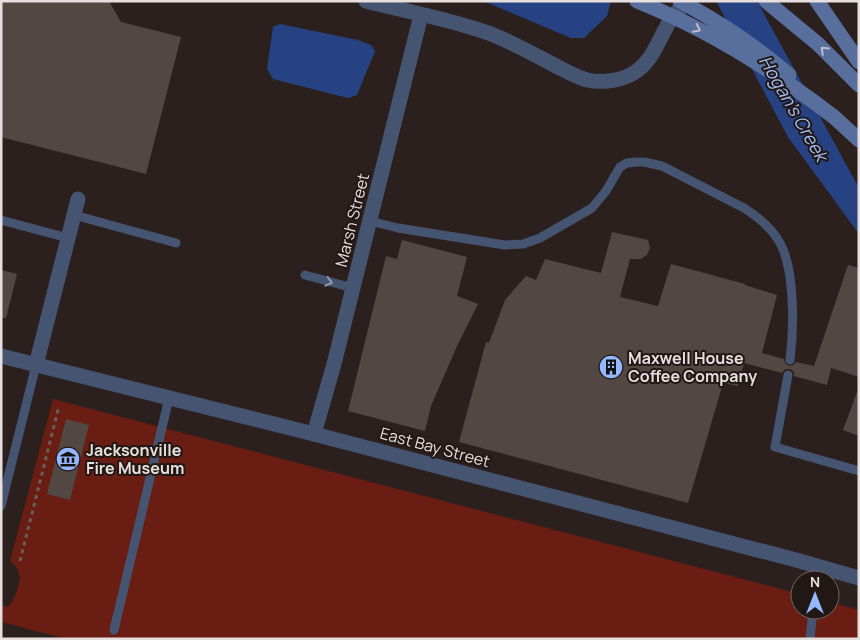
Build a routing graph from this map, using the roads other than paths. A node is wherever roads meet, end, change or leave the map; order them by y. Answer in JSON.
{"nodes":[{"id":1,"x":366,"y":1,"type":"edge"},
{"id":2,"x":637,"y":1,"type":"edge"},
{"id":3,"x":680,"y":1,"type":"edge"},
{"id":4,"x":690,"y":1,"type":"edge"},
{"id":5,"x":766,"y":1,"type":"edge"},
{"id":6,"x":817,"y":1,"type":"edge"},
{"id":7,"x":422,"y":15,"type":"junction"},
{"id":8,"x":859,"y":62,"type":"edge"},
{"id":9,"x":859,"y":85,"type":"edge"},
{"id":10,"x":834,"y":117,"type":"junction"},
{"id":11,"x":859,"y":140,"type":"edge"},
{"id":12,"x":78,"y":199,"type":"dead end"},
{"id":13,"x":74,"y":215,"type":"junction"},
{"id":14,"x":1,"y":220,"type":"edge"},
{"id":15,"x":370,"y":221,"type":"junction"},
{"id":16,"x":68,"y":238,"type":"junction"},
{"id":17,"x":176,"y":243,"type":"dead end"},
{"id":18,"x":305,"y":275,"type":"dead end"},
{"id":19,"x":353,"y":288,"type":"junction"},
{"id":20,"x":1,"y":356,"type":"edge"},
{"id":21,"x":790,"y":360,"type":"dead end"},
{"id":22,"x":36,"y":365,"type":"junction"},
{"id":23,"x":788,"y":374,"type":"dead end"},
{"id":24,"x":169,"y":398,"type":"junction"},
{"id":25,"x":314,"y":434,"type":"junction"},
{"id":26,"x":859,"y":471,"type":"edge"},
{"id":27,"x":1,"y":506,"type":"edge"},
{"id":28,"x":807,"y":570,"type":"edge"},
{"id":29,"x":840,"y":576,"type":"edge"},
{"id":30,"x":859,"y":578,"type":"edge"},
{"id":31,"x":812,"y":620,"type":"edge"},
{"id":32,"x":114,"y":630,"type":"dead end"},
{"id":33,"x":810,"y":639,"type":"edge"}],
"edges":[{"from":1,"to":7,"type":"street"},
{"from":2,"to":10,"type":"main road","one_way":true,"bridge":true},
{"from":3,"to":10,"type":"main road","bridge":true},
{"from":4,"to":7,"type":"street"},
{"from":9,"to":5,"type":"main road","one_way":true},
{"from":6,"to":8,"type":"main road"},
{"from":7,"to":15,"type":"street","name":"Marsh Street"},
{"from":10,"to":11,"type":"main road"},
{"from":12,"to":13,"type":"street"},
{"from":13,"to":16,"type":"street"},
{"from":13,"to":17,"type":"lane"},
{"from":14,"to":16,"type":"lane"},
{"from":15,"to":19,"type":"street","name":"Marsh Street"},
{"from":15,"to":21,"type":"lane"},
{"from":16,"to":22,"type":"street"},
{"from":18,"to":19,"type":"lane","one_way":true},
{"from":19,"to":25,"type":"street","name":"Marsh Street"},
{"from":20,"to":22,"type":"street","name":"East Bay Street"},
{"from":22,"to":24,"type":"street","name":"East Bay Street"},
{"from":22,"to":27,"type":"lane"},
{"from":23,"to":26,"type":"lane"},
{"from":24,"to":25,"type":"street","name":"East Bay Street"},
{"from":24,"to":32,"type":"lane"},
{"from":25,"to":28,"type":"street","name":"East Bay Street"},
{"from":29,"to":30,"type":"street","name":"East Bay Street"},
{"from":31,"to":33,"type":"lane"}]}
